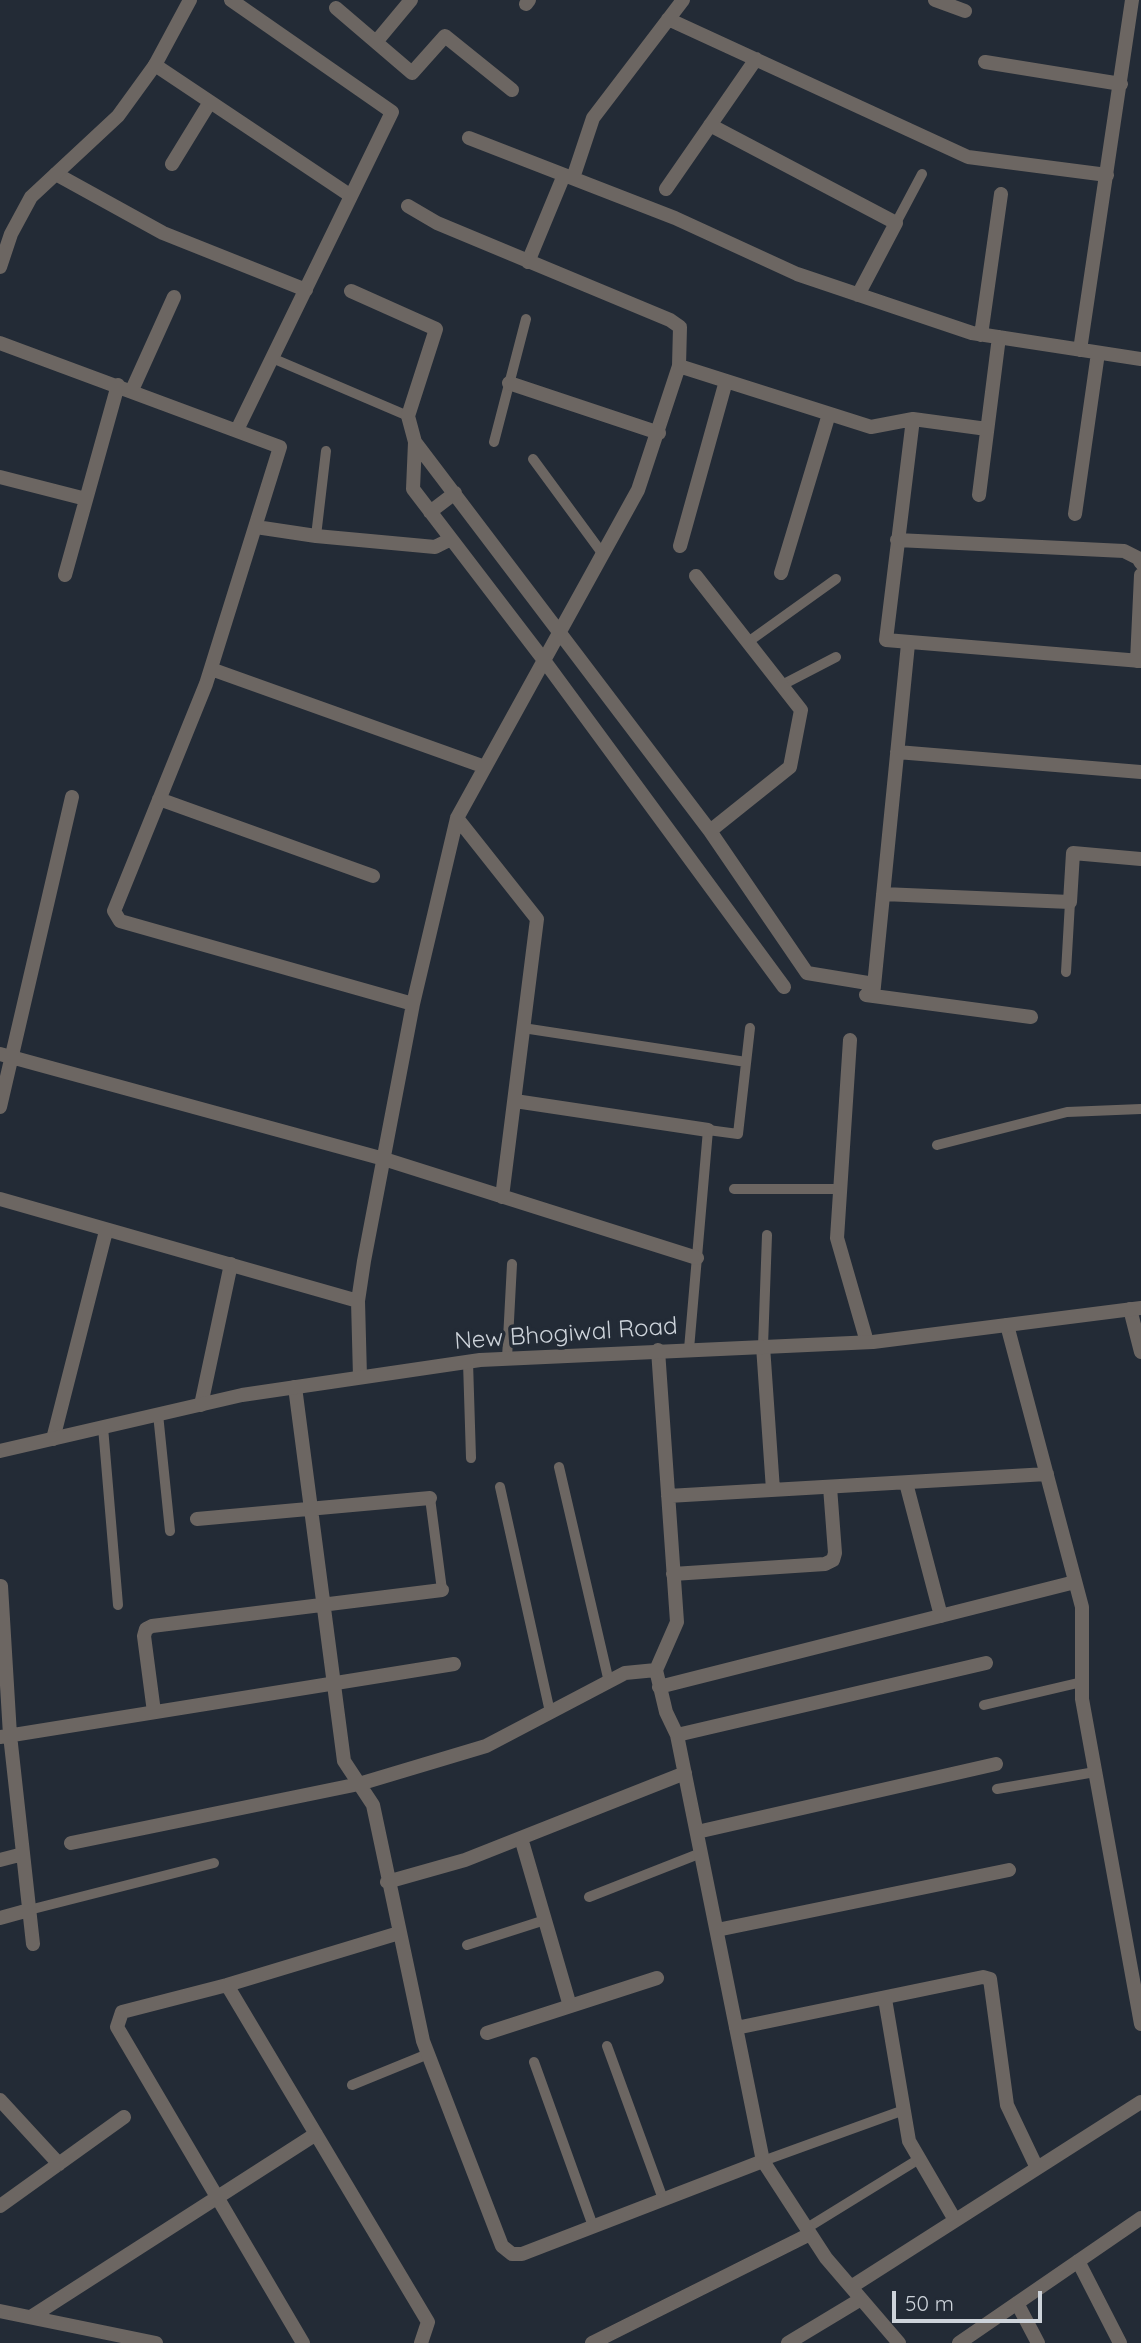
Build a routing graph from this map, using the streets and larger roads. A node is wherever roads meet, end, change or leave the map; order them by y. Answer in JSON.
{"nodes":[{"id":1,"x":190,"y":0,"type":"edge"},
{"id":2,"x":231,"y":0,"type":"edge"},
{"id":3,"x":411,"y":0,"type":"edge"},
{"id":4,"x":683,"y":0,"type":"edge"},
{"id":5,"x":935,"y":0,"type":"edge"},
{"id":6,"x":1132,"y":0,"type":"edge"},
{"id":7,"x":336,"y":8,"type":"dead end"},
{"id":8,"x":965,"y":11,"type":"dead end"},
{"id":9,"x":668,"y":19,"type":"junction"},
{"id":10,"x":376,"y":42,"type":"junction"},
{"id":11,"x":756,"y":59,"type":"junction"},
{"id":12,"x":985,"y":62,"type":"dead end"},
{"id":13,"x":155,"y":65,"type":"junction"},
{"id":14,"x":1121,"y":84,"type":"junction"},
{"id":15,"x":512,"y":90,"type":"dead end"},
{"id":16,"x":210,"y":102,"type":"junction"},
{"id":17,"x":710,"y":125,"type":"junction"},
{"id":18,"x":470,"y":138,"type":"dead end"},
{"id":19,"x":172,"y":164,"type":"dead end"},
{"id":20,"x":56,"y":174,"type":"junction"},
{"id":21,"x":1107,"y":175,"type":"junction"},
{"id":22,"x":569,"y":176,"type":"junction"},
{"id":23,"x":666,"y":189,"type":"dead end"},
{"id":24,"x":1001,"y":194,"type":"dead end"},
{"id":25,"x":351,"y":196,"type":"junction"},
{"id":26,"x":408,"y":206,"type":"dead end"},
{"id":27,"x":528,"y":262,"type":"junction"},
{"id":28,"x":0,"y":267,"type":"edge"},
{"id":29,"x":306,"y":290,"type":"junction"},
{"id":30,"x":351,"y":291,"type":"dead end"},
{"id":31,"x":858,"y":295,"type":"junction"},
{"id":32,"x":174,"y":297,"type":"dead end"},
{"id":33,"x":981,"y":335,"type":"junction"},
{"id":34,"x":999,"y":337,"type":"junction"},
{"id":35,"x":0,"y":343,"type":"edge"},
{"id":36,"x":1080,"y":350,"type":"junction"},
{"id":37,"x":1098,"y":353,"type":"junction"},
{"id":38,"x":1141,"y":359,"type":"edge"},
{"id":39,"x":679,"y":366,"type":"junction"},
{"id":40,"x":726,"y":381,"type":"junction"},
{"id":41,"x":509,"y":383,"type":"road end"},
{"id":42,"x":125,"y":388,"type":"junction"},
{"id":43,"x":829,"y":414,"type":"junction"},
{"id":44,"x":913,"y":419,"type":"junction"},
{"id":45,"x":987,"y":429,"type":"junction"},
{"id":46,"x":237,"y":430,"type":"junction"},
{"id":47,"x":659,"y":433,"type":"junction"},
{"id":48,"x":415,"y":442,"type":"junction"},
{"id":49,"x":0,"y":477,"type":"edge"},
{"id":50,"x":455,"y":493,"type":"junction"},
{"id":51,"x":979,"y":495,"type":"dead end"},
{"id":52,"x":86,"y":499,"type":"junction"},
{"id":53,"x":430,"y":512,"type":"junction"},
{"id":54,"x":1075,"y":514,"type":"dead end"},
{"id":55,"x":256,"y":527,"type":"junction"},
{"id":56,"x":449,"y":540,"type":"junction"},
{"id":57,"x":897,"y":540,"type":"junction"},
{"id":58,"x":680,"y":546,"type":"dead end"},
{"id":59,"x":1141,"y":563,"type":"edge"},
{"id":60,"x":781,"y":573,"type":"dead end"},
{"id":61,"x":65,"y":575,"type":"dead end"},
{"id":62,"x":1141,"y":575,"type":"edge"},
{"id":63,"x":696,"y":576,"type":"dead end"},
{"id":64,"x":560,"y":630,"type":"junction"},
{"id":65,"x":908,"y":644,"type":"junction"},
{"id":66,"x":543,"y":659,"type":"junction"},
{"id":67,"x":1139,"y":661,"type":"edge"},
{"id":68,"x":211,"y":669,"type":"junction"},
{"id":69,"x":897,"y":752,"type":"junction"},
{"id":70,"x":485,"y":767,"type":"junction"},
{"id":71,"x":1141,"y":772,"type":"edge"},
{"id":72,"x":72,"y":797,"type":"dead end"},
{"id":73,"x":159,"y":799,"type":"junction"},
{"id":74,"x":457,"y":818,"type":"junction"},
{"id":75,"x":710,"y":831,"type":"junction"},
{"id":76,"x":1141,"y":859,"type":"edge"},
{"id":77,"x":373,"y":876,"type":"dead end"},
{"id":78,"x":883,"y":894,"type":"junction"},
{"id":79,"x":784,"y":987,"type":"dead end"},
{"id":80,"x":871,"y":992,"type":"junction"},
{"id":81,"x":412,"y":1004,"type":"junction"},
{"id":82,"x":1031,"y":1017,"type":"dead end"},
{"id":83,"x":850,"y":1040,"type":"dead end"},
{"id":84,"x":6,"y":1056,"type":"edge"},
{"id":85,"x":515,"y":1101,"type":"junction"},
{"id":86,"x":0,"y":1107,"type":"edge"},
{"id":87,"x":708,"y":1130,"type":"road end"},
{"id":88,"x":384,"y":1159,"type":"junction"},
{"id":89,"x":502,"y":1197,"type":"junction"},
{"id":90,"x":0,"y":1199,"type":"edge"},
{"id":91,"x":106,"y":1231,"type":"junction"},
{"id":92,"x":697,"y":1258,"type":"road end"},
{"id":93,"x":231,"y":1264,"type":"junction"},
{"id":94,"x":358,"y":1301,"type":"junction"},
{"id":95,"x":1135,"y":1309,"type":"edge"},
{"id":96,"x":1007,"y":1325,"type":"junction"},
{"id":97,"x":867,"y":1342,"type":"junction"},
{"id":98,"x":763,"y":1346,"type":"junction"},
{"id":99,"x":658,"y":1350,"type":"junction"},
{"id":100,"x":1141,"y":1352,"type":"edge"},
{"id":101,"x":360,"y":1377,"type":"junction"},
{"id":102,"x":295,"y":1387,"type":"junction"},
{"id":103,"x":201,"y":1405,"type":"junction"},
{"id":104,"x":53,"y":1438,"type":"junction"},
{"id":105,"x":0,"y":1451,"type":"edge"},
{"id":106,"x":1047,"y":1475,"type":"junction"},
{"id":107,"x":906,"y":1482,"type":"junction"},
{"id":108,"x":830,"y":1487,"type":"junction"},
{"id":109,"x":773,"y":1490,"type":"junction"},
{"id":110,"x":668,"y":1496,"type":"junction"},
{"id":111,"x":430,"y":1498,"type":"road end"},
{"id":112,"x":311,"y":1510,"type":"junction"},
{"id":113,"x":197,"y":1519,"type":"dead end"},
{"id":114,"x":673,"y":1574,"type":"junction"},
{"id":115,"x":1075,"y":1582,"type":"junction"},
{"id":116,"x":1,"y":1586,"type":"edge"},
{"id":117,"x":442,"y":1590,"type":"road end"},
{"id":118,"x":324,"y":1605,"type":"junction"},
{"id":119,"x":941,"y":1616,"type":"junction"},
{"id":120,"x":986,"y":1663,"type":"dead end"},
{"id":121,"x":454,"y":1664,"type":"dead end"},
{"id":122,"x":656,"y":1670,"type":"junction"},
{"id":123,"x":334,"y":1685,"type":"junction"},
{"id":124,"x":659,"y":1687,"type":"junction"},
{"id":125,"x":154,"y":1712,"type":"junction"},
{"id":126,"x":677,"y":1735,"type":"junction"},
{"id":127,"x":5,"y":1736,"type":"edge"},
{"id":128,"x":996,"y":1764,"type":"dead end"},
{"id":129,"x":685,"y":1773,"type":"junction"},
{"id":130,"x":359,"y":1784,"type":"junction"},
{"id":131,"x":697,"y":1832,"type":"junction"},
{"id":132,"x":521,"y":1838,"type":"junction"},
{"id":133,"x":71,"y":1843,"type":"dead end"},
{"id":134,"x":23,"y":1854,"type":"junction"},
{"id":135,"x":0,"y":1860,"type":"edge"},
{"id":136,"x":1009,"y":1870,"type":"dead end"},
{"id":137,"x":387,"y":1882,"type":"junction"},
{"id":138,"x":29,"y":1910,"type":"junction"},
{"id":139,"x":0,"y":1918,"type":"edge"},
{"id":140,"x":717,"y":1930,"type":"junction"},
{"id":141,"x":399,"y":1933,"type":"junction"},
{"id":142,"x":33,"y":1944,"type":"dead end"},
{"id":143,"x":657,"y":1978,"type":"dead end"},
{"id":144,"x":226,"y":1986,"type":"junction"},
{"id":145,"x":885,"y":1999,"type":"junction"},
{"id":146,"x":570,"y":2006,"type":"junction"},
{"id":147,"x":1141,"y":2024,"type":"edge"},
{"id":148,"x":736,"y":2028,"type":"junction"},
{"id":149,"x":487,"y":2033,"type":"dead end"},
{"id":150,"x":0,"y":2100,"type":"edge"},
{"id":151,"x":1141,"y":2102,"type":"edge"},
{"id":152,"x":124,"y":2117,"type":"dead end"},
{"id":153,"x":316,"y":2134,"type":"junction"},
{"id":154,"x":763,"y":2161,"type":"junction"},
{"id":155,"x":59,"y":2164,"type":"junction"},
{"id":156,"x":1037,"y":2168,"type":"junction"},
{"id":157,"x":219,"y":2196,"type":"junction"},
{"id":158,"x":0,"y":2206,"type":"edge"},
{"id":159,"x":1141,"y":2218,"type":"edge"},
{"id":160,"x":955,"y":2220,"type":"junction"},
{"id":161,"x":808,"y":2231,"type":"junction"},
{"id":162,"x":1079,"y":2261,"type":"junction"},
{"id":163,"x":851,"y":2287,"type":"junction"},
{"id":164,"x":861,"y":2299,"type":"junction"},
{"id":165,"x":1017,"y":2303,"type":"junction"},
{"id":166,"x":0,"y":2311,"type":"edge"},
{"id":167,"x":31,"y":2317,"type":"junction"},
{"id":168,"x":156,"y":2343,"type":"edge"},
{"id":169,"x":303,"y":2343,"type":"edge"},
{"id":170,"x":421,"y":2343,"type":"edge"},
{"id":171,"x":592,"y":2343,"type":"edge"},
{"id":172,"x":789,"y":2343,"type":"edge"},
{"id":173,"x":899,"y":2343,"type":"edge"},
{"id":174,"x":959,"y":2343,"type":"edge"},
{"id":175,"x":1038,"y":2343,"type":"edge"},
{"id":176,"x":1120,"y":2343,"type":"edge"}],
"edges":[{"from":1,"to":13,"type":"street"},
{"from":2,"to":25,"type":"street"},
{"from":3,"to":10,"type":"street"},
{"from":4,"to":9,"type":"street"},
{"from":5,"to":8,"type":"street"},
{"from":6,"to":14,"type":"street"},
{"from":7,"to":10,"type":"street"},
{"from":9,"to":11,"type":"street"},
{"from":9,"to":22,"type":"street"},
{"from":10,"to":15,"type":"street"},
{"from":11,"to":17,"type":"street"},
{"from":11,"to":21,"type":"street"},
{"from":12,"to":14,"type":"street"},
{"from":13,"to":16,"type":"street"},
{"from":13,"to":20,"type":"street"},
{"from":14,"to":21,"type":"street"},
{"from":16,"to":19,"type":"street"},
{"from":16,"to":25,"type":"street"},
{"from":17,"to":23,"type":"street"},
{"from":17,"to":31,"type":"street"},
{"from":18,"to":22,"type":"street"},
{"from":20,"to":28,"type":"street"},
{"from":20,"to":29,"type":"street"},
{"from":21,"to":36,"type":"street"},
{"from":22,"to":27,"type":"street"},
{"from":22,"to":31,"type":"street"},
{"from":24,"to":33,"type":"street"},
{"from":25,"to":29,"type":"street"},
{"from":26,"to":27,"type":"street"},
{"from":27,"to":39,"type":"street"},
{"from":29,"to":46,"type":"street"},
{"from":30,"to":48,"type":"street"},
{"from":31,"to":33,"type":"street"},
{"from":32,"to":42,"type":"street"},
{"from":33,"to":34,"type":"street"},
{"from":34,"to":36,"type":"street"},
{"from":34,"to":45,"type":"street"},
{"from":35,"to":42,"type":"street"},
{"from":36,"to":37,"type":"street"},
{"from":37,"to":38,"type":"street"},
{"from":37,"to":54,"type":"street"},
{"from":39,"to":40,"type":"street"},
{"from":39,"to":47,"type":"street"},
{"from":40,"to":43,"type":"street"},
{"from":40,"to":58,"type":"street"},
{"from":41,"to":47,"type":"street"},
{"from":42,"to":46,"type":"street"},
{"from":42,"to":52,"type":"street"},
{"from":43,"to":44,"type":"street"},
{"from":43,"to":60,"type":"street"},
{"from":44,"to":45,"type":"street"},
{"from":44,"to":57,"type":"street"},
{"from":45,"to":51,"type":"street"},
{"from":46,"to":55,"type":"street"},
{"from":47,"to":64,"type":"street"},
{"from":48,"to":50,"type":"street"},
{"from":48,"to":53,"type":"street"},
{"from":49,"to":52,"type":"street"},
{"from":50,"to":53,"type":"street"},
{"from":50,"to":64,"type":"street"},
{"from":52,"to":61,"type":"street"},
{"from":53,"to":56,"type":"street"},
{"from":55,"to":56,"type":"street"},
{"from":55,"to":68,"type":"street"},
{"from":56,"to":66,"type":"street"},
{"from":57,"to":59,"type":"street"},
{"from":57,"to":65,"type":"street"},
{"from":62,"to":67,"type":"street"},
{"from":63,"to":75,"type":"street"},
{"from":64,"to":66,"type":"street"},
{"from":64,"to":75,"type":"street"},
{"from":65,"to":67,"type":"street"},
{"from":65,"to":69,"type":"street"},
{"from":66,"to":70,"type":"street"},
{"from":66,"to":79,"type":"street"},
{"from":68,"to":70,"type":"street"},
{"from":68,"to":73,"type":"street"},
{"from":69,"to":71,"type":"street"},
{"from":69,"to":78,"type":"street"},
{"from":70,"to":74,"type":"street"},
{"from":72,"to":84,"type":"street"},
{"from":73,"to":77,"type":"street"},
{"from":73,"to":81,"type":"street"},
{"from":74,"to":81,"type":"street"},
{"from":74,"to":85,"type":"street"},
{"from":75,"to":80,"type":"street"},
{"from":76,"to":78,"type":"street"},
{"from":78,"to":80,"type":"street"},
{"from":80,"to":82,"type":"street"},
{"from":81,"to":88,"type":"street"},
{"from":83,"to":97,"type":"street"},
{"from":84,"to":86,"type":"street"},
{"from":84,"to":88,"type":"street"},
{"from":85,"to":87,"type":"street"},
{"from":85,"to":89,"type":"street"},
{"from":88,"to":89,"type":"street"},
{"from":88,"to":94,"type":"street"},
{"from":89,"to":92,"type":"street"},
{"from":90,"to":91,"type":"street"},
{"from":91,"to":93,"type":"street"},
{"from":91,"to":104,"type":"street"},
{"from":93,"to":94,"type":"street"},
{"from":93,"to":103,"type":"street"},
{"from":94,"to":101,"type":"street"},
{"from":95,"to":96,"type":"street","name":"New Bhogiwal Road"},
{"from":95,"to":100,"type":"street"},
{"from":96,"to":97,"type":"street","name":"New Bhogiwal Road"},
{"from":96,"to":106,"type":"street"},
{"from":97,"to":98,"type":"street","name":"New Bhogiwal Road"},
{"from":98,"to":99,"type":"street","name":"New Bhogiwal Road"},
{"from":98,"to":109,"type":"street"},
{"from":99,"to":101,"type":"street","name":"New Bhogiwal Road"},
{"from":99,"to":110,"type":"street"},
{"from":101,"to":102,"type":"street","name":"New Bhogiwal Road"},
{"from":102,"to":103,"type":"street","name":"New Bhogiwal Road"},
{"from":102,"to":112,"type":"street"},
{"from":103,"to":104,"type":"street","name":"New Bhogiwal Road"},
{"from":104,"to":105,"type":"street","name":"New Bhogiwal Road"},
{"from":106,"to":107,"type":"street"},
{"from":106,"to":115,"type":"street"},
{"from":107,"to":108,"type":"street"},
{"from":107,"to":119,"type":"street"},
{"from":108,"to":109,"type":"street"},
{"from":108,"to":114,"type":"street"},
{"from":109,"to":110,"type":"street"},
{"from":110,"to":114,"type":"street"},
{"from":111,"to":112,"type":"street"},
{"from":112,"to":113,"type":"street"},
{"from":112,"to":118,"type":"street"},
{"from":114,"to":122,"type":"street"},
{"from":115,"to":119,"type":"street"},
{"from":115,"to":147,"type":"street"},
{"from":116,"to":127,"type":"street"},
{"from":117,"to":118,"type":"street"},
{"from":118,"to":123,"type":"street"},
{"from":118,"to":125,"type":"street"},
{"from":119,"to":124,"type":"street"},
{"from":120,"to":126,"type":"street"},
{"from":121,"to":123,"type":"street"},
{"from":122,"to":124,"type":"street"},
{"from":122,"to":130,"type":"street"},
{"from":123,"to":125,"type":"street"},
{"from":123,"to":130,"type":"street"},
{"from":124,"to":126,"type":"street"},
{"from":125,"to":127,"type":"street"},
{"from":126,"to":129,"type":"street"},
{"from":127,"to":134,"type":"street"},
{"from":128,"to":131,"type":"street"},
{"from":129,"to":131,"type":"street"},
{"from":129,"to":132,"type":"street"},
{"from":130,"to":133,"type":"street"},
{"from":130,"to":137,"type":"street"},
{"from":131,"to":140,"type":"street"},
{"from":132,"to":137,"type":"street"},
{"from":132,"to":146,"type":"street"},
{"from":134,"to":135,"type":"street"},
{"from":134,"to":138,"type":"street"},
{"from":136,"to":140,"type":"street"},
{"from":137,"to":141,"type":"street"},
{"from":138,"to":139,"type":"street"},
{"from":138,"to":142,"type":"street"},
{"from":140,"to":148,"type":"street"},
{"from":141,"to":144,"type":"street"},
{"from":141,"to":154,"type":"street"},
{"from":143,"to":146,"type":"street"},
{"from":144,"to":153,"type":"street"},
{"from":144,"to":157,"type":"street"},
{"from":145,"to":148,"type":"street"},
{"from":145,"to":156,"type":"street"},
{"from":145,"to":160,"type":"street"},
{"from":146,"to":149,"type":"street"},
{"from":148,"to":154,"type":"street"},
{"from":150,"to":155,"type":"street"},
{"from":151,"to":156,"type":"street"},
{"from":152,"to":155,"type":"street"},
{"from":153,"to":157,"type":"street"},
{"from":153,"to":170,"type":"street"},
{"from":154,"to":161,"type":"street"},
{"from":155,"to":158,"type":"street"},
{"from":156,"to":160,"type":"street"},
{"from":157,"to":167,"type":"street"},
{"from":157,"to":169,"type":"street"},
{"from":159,"to":162,"type":"street"},
{"from":160,"to":163,"type":"street"},
{"from":161,"to":163,"type":"street"},
{"from":161,"to":171,"type":"street"},
{"from":162,"to":165,"type":"street"},
{"from":162,"to":176,"type":"street"},
{"from":163,"to":164,"type":"street"},
{"from":164,"to":172,"type":"street"},
{"from":164,"to":173,"type":"street"},
{"from":165,"to":174,"type":"street"},
{"from":165,"to":175,"type":"street"},
{"from":166,"to":167,"type":"street"},
{"from":167,"to":168,"type":"street"}]}
